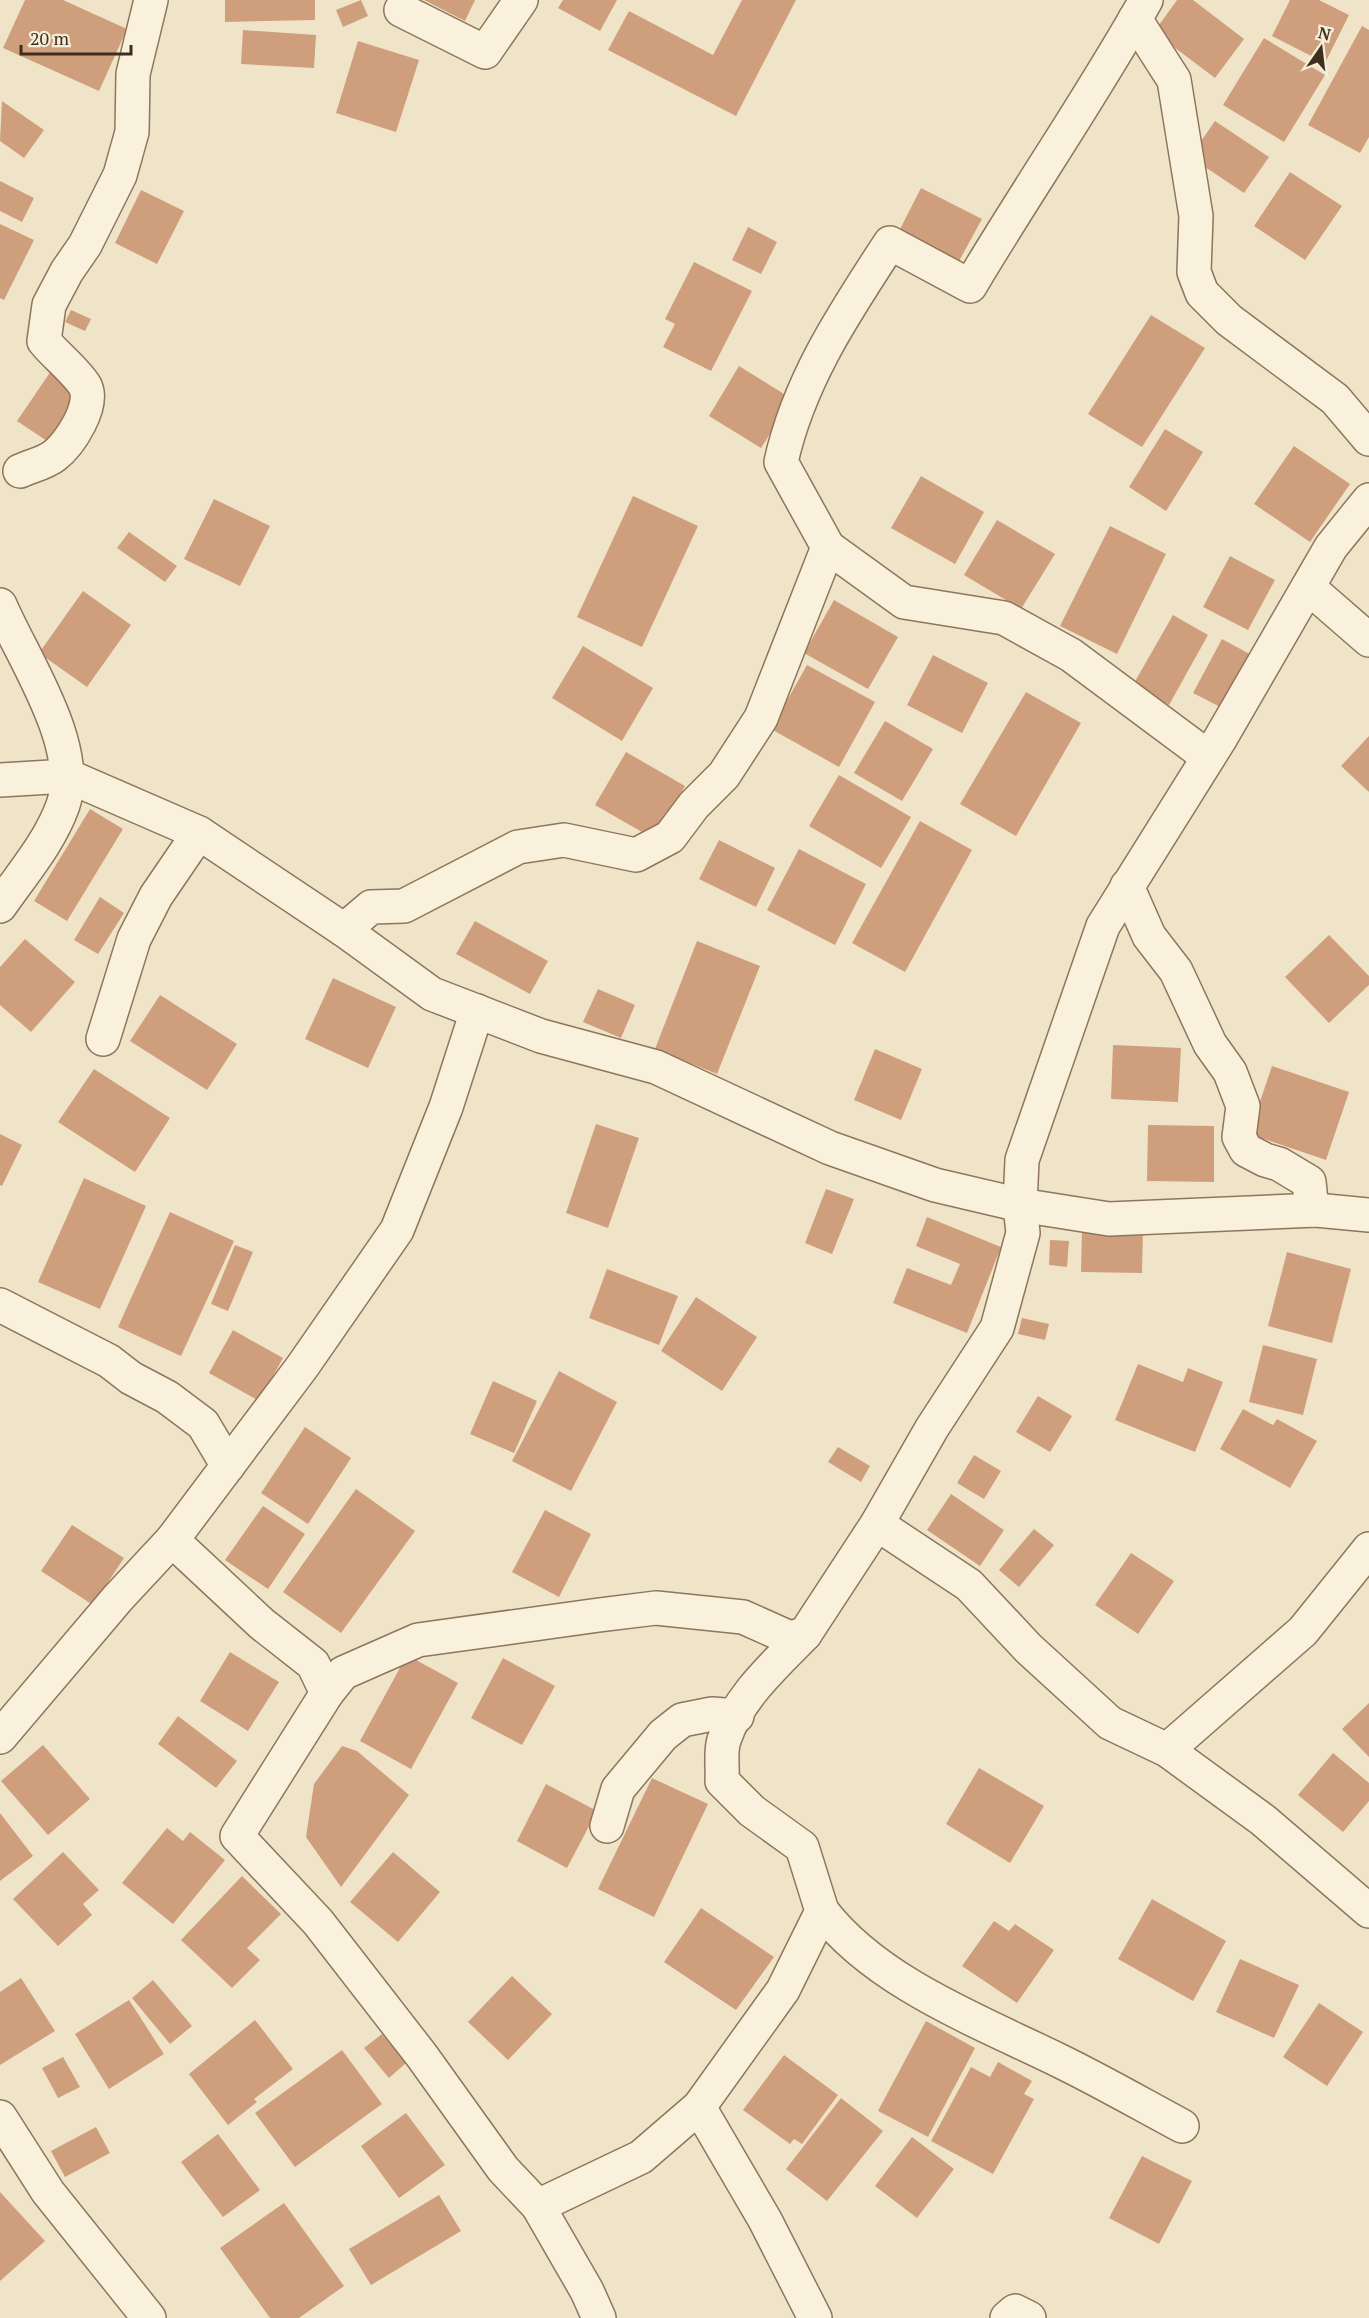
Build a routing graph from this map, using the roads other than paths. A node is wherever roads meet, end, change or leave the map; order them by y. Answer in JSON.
{"nodes":[{"id":1,"x":151,"y":0,"type":"edge"},
{"id":2,"x":521,"y":0,"type":"edge"},
{"id":3,"x":401,"y":10,"type":"dead end"},
{"id":4,"x":1141,"y":10,"type":"edge"},
{"id":5,"x":1369,"y":439,"type":"edge"},
{"id":6,"x":20,"y":471,"type":"dead end"},
{"id":7,"x":1369,"y":500,"type":"edge"},
{"id":8,"x":828,"y":547,"type":"junction"},
{"id":9,"x":1308,"y":587,"type":"junction"},
{"id":10,"x":0,"y":605,"type":"edge"},
{"id":11,"x":1369,"y":640,"type":"edge"},
{"id":12,"x":1208,"y":757,"type":"junction"},
{"id":13,"x":68,"y":776,"type":"junction"},
{"id":14,"x":0,"y":780,"type":"edge"},
{"id":15,"x":199,"y":833,"type":"junction"},
{"id":16,"x":1127,"y":886,"type":"junction"},
{"id":17,"x":0,"y":906,"type":"edge"},
{"id":18,"x":344,"y":930,"type":"junction"},
{"id":19,"x":477,"y":1011,"type":"junction"},
{"id":20,"x":103,"y":1039,"type":"dead end"},
{"id":21,"x":1020,"y":1205,"type":"junction"},
{"id":22,"x":1312,"y":1210,"type":"junction"},
{"id":23,"x":1369,"y":1215,"type":"edge"},
{"id":24,"x":0,"y":1305,"type":"edge"},
{"id":25,"x":228,"y":1467,"type":"junction"},
{"id":26,"x":877,"y":1524,"type":"junction"},
{"id":27,"x":172,"y":1540,"type":"junction"},
{"id":28,"x":1369,"y":1549,"type":"edge"},
{"id":29,"x":805,"y":1634,"type":"junction"},
{"id":30,"x":327,"y":1693,"type":"junction"},
{"id":31,"x":737,"y":1716,"type":"junction"},
{"id":32,"x":0,"y":1737,"type":"edge"},
{"id":33,"x":1167,"y":1750,"type":"junction"},
{"id":34,"x":607,"y":1826,"type":"dead end"},
{"id":35,"x":822,"y":1911,"type":"junction"},
{"id":36,"x":1369,"y":1911,"type":"edge"},
{"id":37,"x":699,"y":2107,"type":"junction"},
{"id":38,"x":0,"y":2117,"type":"edge"},
{"id":39,"x":1182,"y":2126,"type":"dead end"},
{"id":40,"x":538,"y":2206,"type":"junction"},
{"id":41,"x":148,"y":2318,"type":"edge"},
{"id":42,"x":599,"y":2318,"type":"edge"},
{"id":43,"x":815,"y":2318,"type":"edge"},
{"id":44,"x":1007,"y":2318,"type":"edge"},
{"id":45,"x":1029,"y":2318,"type":"edge"}],
"edges":[{"from":1,"to":6,"type":"street"},
{"from":2,"to":3,"type":"street"},
{"from":4,"to":5,"type":"street"},
{"from":4,"to":8,"type":"street"},
{"from":7,"to":9,"type":"street"},
{"from":8,"to":12,"type":"street"},
{"from":8,"to":18,"type":"street"},
{"from":9,"to":11,"type":"street"},
{"from":9,"to":12,"type":"street"},
{"from":10,"to":13,"type":"street"},
{"from":12,"to":16,"type":"street"},
{"from":13,"to":14,"type":"street"},
{"from":13,"to":15,"type":"street"},
{"from":13,"to":17,"type":"street"},
{"from":15,"to":18,"type":"street"},
{"from":15,"to":20,"type":"street"},
{"from":16,"to":21,"type":"street"},
{"from":16,"to":22,"type":"street"},
{"from":18,"to":19,"type":"street"},
{"from":19,"to":21,"type":"street"},
{"from":19,"to":25,"type":"street"},
{"from":21,"to":22,"type":"street"},
{"from":21,"to":26,"type":"street"},
{"from":22,"to":23,"type":"street"},
{"from":24,"to":25,"type":"street"},
{"from":25,"to":27,"type":"street"},
{"from":26,"to":29,"type":"street"},
{"from":26,"to":33,"type":"street"},
{"from":27,"to":30,"type":"street"},
{"from":27,"to":32,"type":"street"},
{"from":28,"to":33,"type":"street"},
{"from":29,"to":30,"type":"street"},
{"from":29,"to":31,"type":"street"},
{"from":30,"to":40,"type":"street"},
{"from":31,"to":34,"type":"street"},
{"from":31,"to":35,"type":"street"},
{"from":33,"to":36,"type":"street"},
{"from":35,"to":37,"type":"street"},
{"from":35,"to":39,"type":"street"},
{"from":37,"to":40,"type":"street"},
{"from":37,"to":43,"type":"street"},
{"from":38,"to":41,"type":"street"},
{"from":40,"to":42,"type":"street"},
{"from":44,"to":45,"type":"street"}]}
